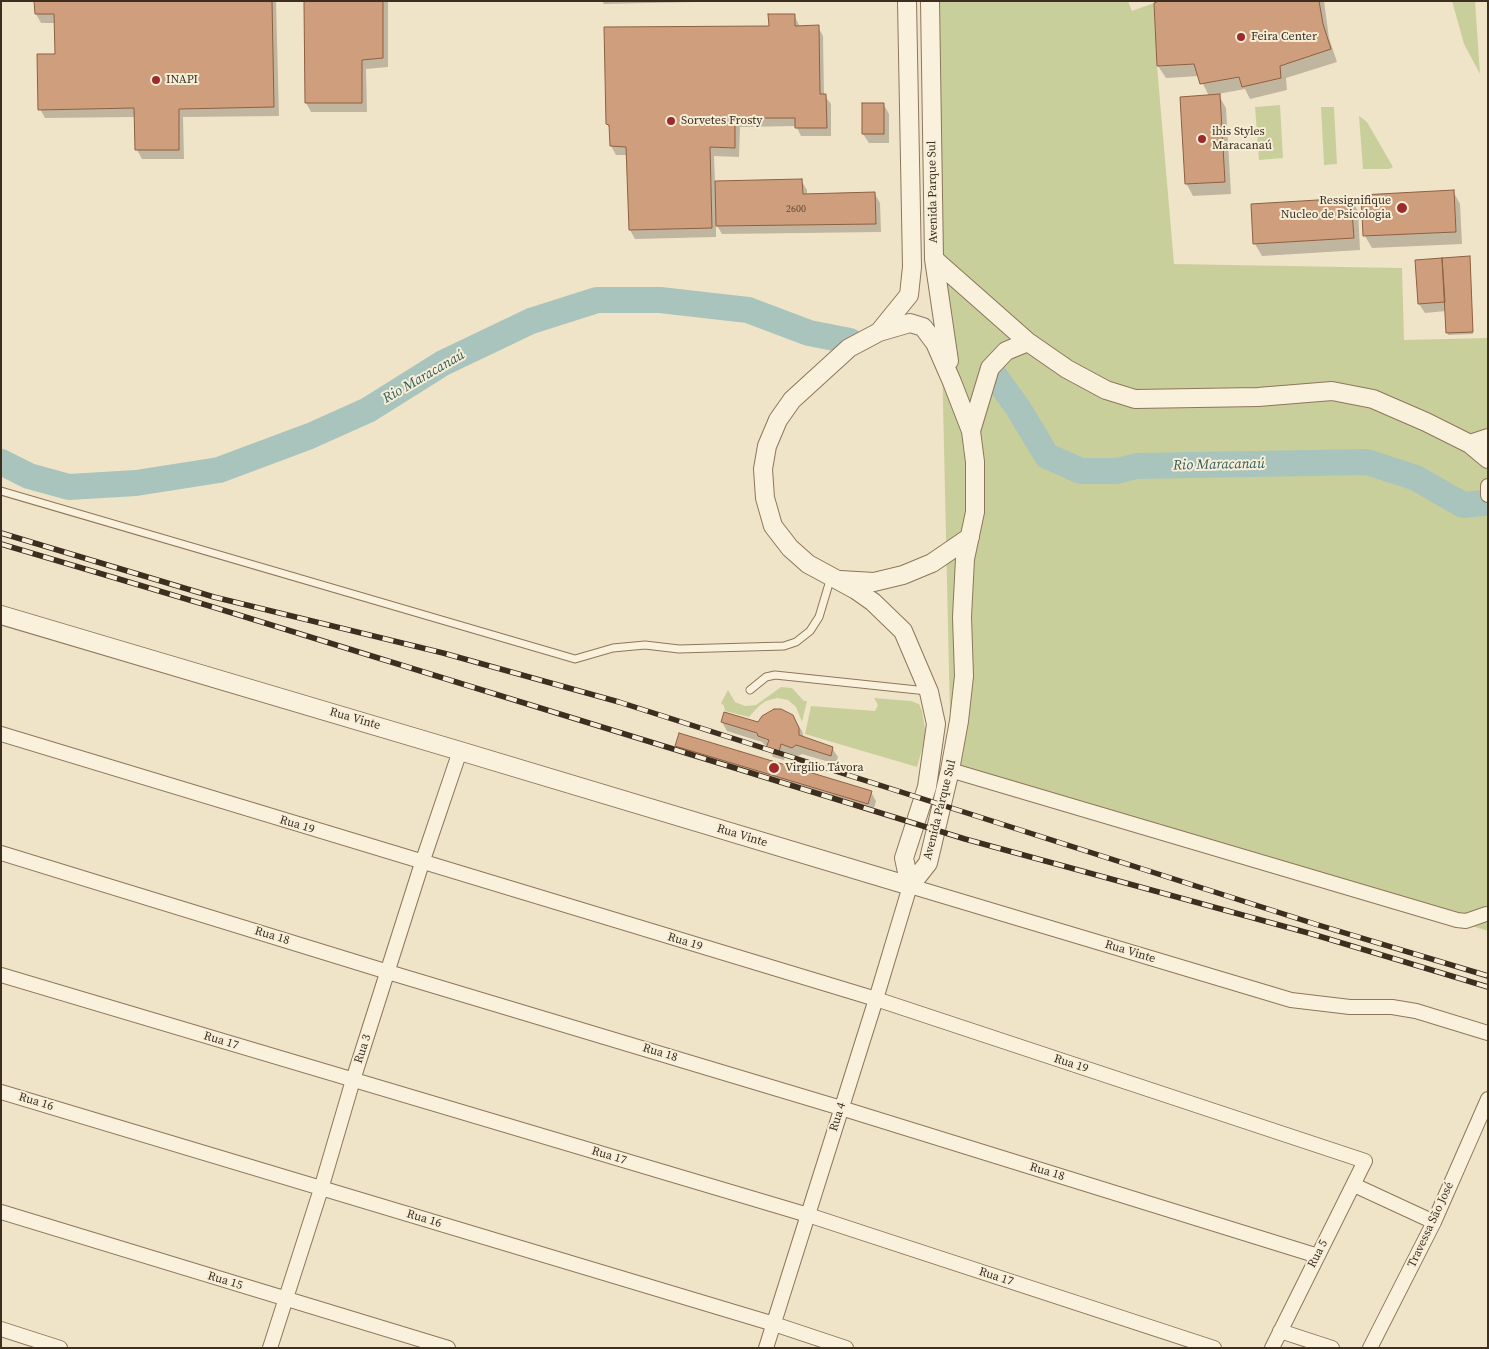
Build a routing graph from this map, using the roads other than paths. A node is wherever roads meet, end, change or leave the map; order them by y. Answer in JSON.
{"nodes":[{"id":1,"x":907,"y":1,"type":"edge"},
{"id":2,"x":930,"y":1,"type":"edge"},
{"id":3,"x":934,"y":259,"type":"junction"},
{"id":4,"x":879,"y":332,"type":"junction"},
{"id":5,"x":1028,"y":342,"type":"junction"},
{"id":6,"x":952,"y":382,"type":"junction"},
{"id":7,"x":971,"y":431,"type":"junction"},
{"id":8,"x":1488,"y":438,"type":"edge"},
{"id":9,"x":1470,"y":444,"type":"junction"},
{"id":10,"x":1488,"y":459,"type":"edge"},
{"id":11,"x":1488,"y":486,"type":"edge"},
{"id":12,"x":1,"y":491,"type":"edge"},
{"id":13,"x":1488,"y":495,"type":"edge"},
{"id":14,"x":970,"y":537,"type":"junction"},
{"id":15,"x":833,"y":578,"type":"junction"},
{"id":16,"x":1,"y":615,"type":"edge"},
{"id":17,"x":750,"y":690,"type":"dead end"},
{"id":18,"x":930,"y":692,"type":"junction"},
{"id":19,"x":1,"y":734,"type":"edge"},
{"id":20,"x":460,"y":751,"type":"junction"},
{"id":21,"x":950,"y":770,"type":"junction"},
{"id":22,"x":1,"y":853,"type":"edge"},
{"id":23,"x":422,"y":863,"type":"junction"},
{"id":24,"x":910,"y":886,"type":"junction"},
{"id":25,"x":1487,"y":912,"type":"edge"},
{"id":26,"x":388,"y":972,"type":"junction"},
{"id":27,"x":1,"y":975,"type":"edge"},
{"id":28,"x":876,"y":999,"type":"junction"},
{"id":29,"x":1488,"y":1033,"type":"edge"},
{"id":30,"x":353,"y":1080,"type":"junction"},
{"id":31,"x":1,"y":1092,"type":"edge"},
{"id":32,"x":1488,"y":1099,"type":"edge"},
{"id":33,"x":841,"y":1108,"type":"junction"},
{"id":34,"x":1365,"y":1161,"type":"joint"},
{"id":35,"x":1354,"y":1185,"type":"junction"},
{"id":36,"x":321,"y":1189,"type":"junction"},
{"id":37,"x":1,"y":1212,"type":"edge"},
{"id":38,"x":808,"y":1215,"type":"junction"},
{"id":39,"x":1434,"y":1222,"type":"junction"},
{"id":40,"x":1318,"y":1256,"type":"junction"},
{"id":41,"x":285,"y":1299,"type":"junction"},
{"id":42,"x":774,"y":1324,"type":"junction"},
{"id":43,"x":1,"y":1330,"type":"edge"},
{"id":44,"x":1280,"y":1331,"type":"junction"},
{"id":45,"x":60,"y":1348,"type":"edge"},
{"id":46,"x":270,"y":1348,"type":"edge"},
{"id":47,"x":448,"y":1348,"type":"edge"},
{"id":48,"x":766,"y":1348,"type":"edge"},
{"id":49,"x":846,"y":1348,"type":"edge"},
{"id":50,"x":1214,"y":1348,"type":"edge"},
{"id":51,"x":1272,"y":1348,"type":"edge"},
{"id":52,"x":1332,"y":1348,"type":"edge"},
{"id":53,"x":1370,"y":1348,"type":"edge"}],
"edges":[{"from":1,"to":4,"type":"street","name":"Avenida Parque Sul"},
{"from":2,"to":3,"type":"street","name":"Avenida Parque Sul"},
{"from":3,"to":5,"type":"street"},
{"from":3,"to":6,"type":"street","name":"Avenida Parque Sul"},
{"from":4,"to":6,"type":"street","name":"Avenida Parque Sul"},
{"from":4,"to":15,"type":"street","name":"Avenida Parque Sul"},
{"from":5,"to":7,"type":"street"},
{"from":5,"to":9,"type":"street"},
{"from":6,"to":7,"type":"street","name":"Avenida Parque Sul"},
{"from":7,"to":14,"type":"street","name":"Avenida Parque Sul"},
{"from":8,"to":9,"type":"street"},
{"from":9,"to":10,"type":"street"},
{"from":11,"to":13,"type":"street"},
{"from":12,"to":15,"type":"lane"},
{"from":14,"to":15,"type":"street"},
{"from":14,"to":21,"type":"street","name":"Avenida Parque Sul"},
{"from":15,"to":18,"type":"street","name":"Avenida Parque Sul"},
{"from":16,"to":20,"type":"street","name":"Rua Vinte"},
{"from":17,"to":18,"type":"lane"},
{"from":18,"to":24,"type":"street","name":"Avenida Parque Sul"},
{"from":19,"to":23,"type":"street","name":"Rua 19"},
{"from":20,"to":23,"type":"street","name":"Rua 3"},
{"from":20,"to":24,"type":"street","name":"Rua Vinte"},
{"from":21,"to":24,"type":"street","name":"Avenida Parque Sul"},
{"from":21,"to":25,"type":"street"},
{"from":22,"to":26,"type":"street","name":"Rua 18"},
{"from":23,"to":26,"type":"street","name":"Rua 3"},
{"from":23,"to":28,"type":"street","name":"Rua 19"},
{"from":24,"to":28,"type":"street","name":"Rua 4"},
{"from":24,"to":29,"type":"street","name":"Rua Vinte"},
{"from":26,"to":30,"type":"street","name":"Rua 3"},
{"from":26,"to":33,"type":"street","name":"Rua 18"},
{"from":27,"to":30,"type":"street","name":"Rua 17"},
{"from":28,"to":33,"type":"street","name":"Rua 4"},
{"from":28,"to":34,"type":"street","name":"Rua 19"},
{"from":30,"to":36,"type":"street","name":"Rua 3"},
{"from":30,"to":38,"type":"street","name":"Rua 17"},
{"from":31,"to":36,"type":"street","name":"Rua 16"},
{"from":32,"to":39,"type":"street","name":"Travessa São José"},
{"from":33,"to":38,"type":"street","name":"Rua 4"},
{"from":33,"to":40,"type":"street","name":"Rua 18"},
{"from":34,"to":35,"type":"street","name":"Rua 5"},
{"from":35,"to":39,"type":"street"},
{"from":35,"to":40,"type":"street","name":"Rua 5"},
{"from":36,"to":41,"type":"street","name":"Rua 3"},
{"from":36,"to":42,"type":"street","name":"Rua 16"},
{"from":37,"to":41,"type":"street","name":"Rua 15"},
{"from":38,"to":42,"type":"street","name":"Rua 4"},
{"from":38,"to":50,"type":"street","name":"Rua 17"},
{"from":39,"to":53,"type":"street","name":"Travessa São José"},
{"from":40,"to":44,"type":"street","name":"Rua 5"},
{"from":41,"to":46,"type":"street","name":"Rua 3"},
{"from":41,"to":47,"type":"street","name":"Rua 15"},
{"from":42,"to":48,"type":"street","name":"Rua 4"},
{"from":42,"to":49,"type":"street","name":"Rua 16"},
{"from":43,"to":45,"type":"street"},
{"from":44,"to":51,"type":"street","name":"Rua 5"},
{"from":44,"to":52,"type":"street"}]}
